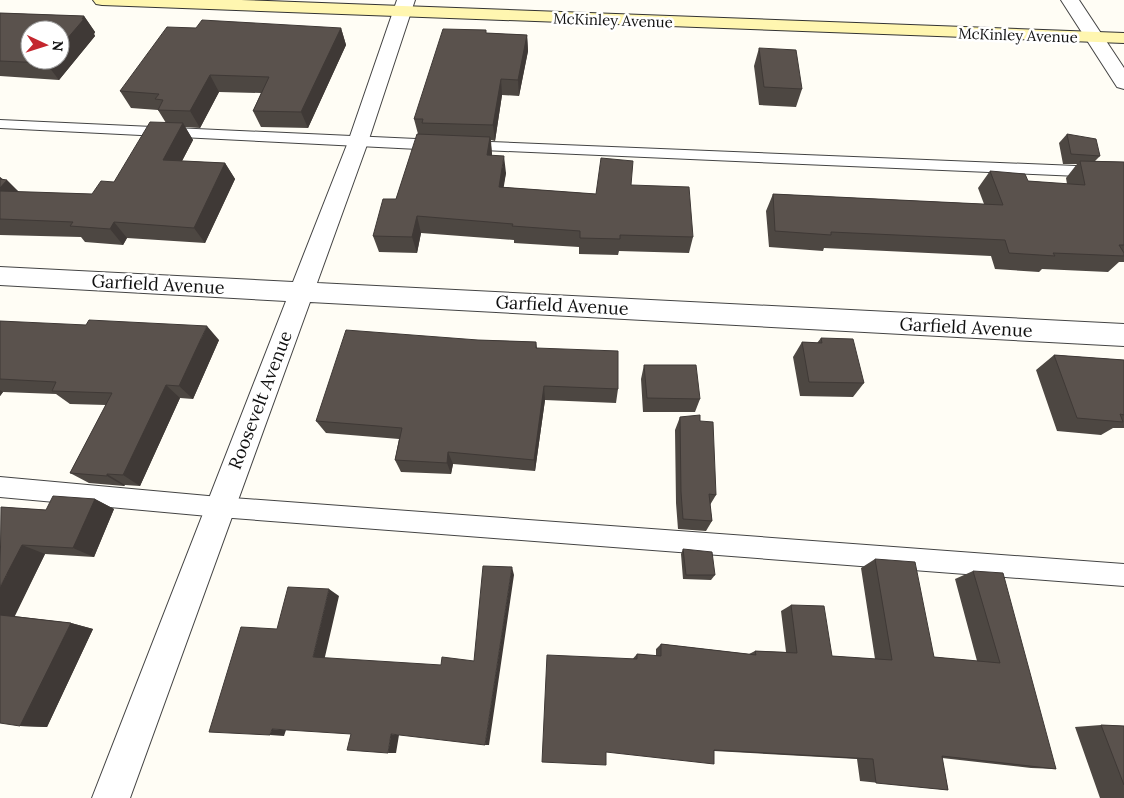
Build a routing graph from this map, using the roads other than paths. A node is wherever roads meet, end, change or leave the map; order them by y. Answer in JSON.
{"nodes":[{"id":1,"x":102,"y":0,"type":"edge"},
{"id":2,"x":1070,"y":0,"type":"edge"},
{"id":3,"x":404,"y":6,"type":"edge"},
{"id":4,"x":1095,"y":38,"type":"junction"},
{"id":5,"x":1124,"y":38,"type":"edge"},
{"id":6,"x":1124,"y":83,"type":"edge"},
{"id":7,"x":0,"y":124,"type":"edge"},
{"id":8,"x":358,"y":142,"type":"junction"},
{"id":9,"x":1124,"y":173,"type":"edge"},
{"id":10,"x":0,"y":276,"type":"edge"},
{"id":11,"x":302,"y":292,"type":"junction"},
{"id":12,"x":1124,"y":335,"type":"edge"},
{"id":13,"x":0,"y":488,"type":"edge"},
{"id":14,"x":219,"y":507,"type":"junction"},
{"id":15,"x":1124,"y":575,"type":"edge"},
{"id":16,"x":111,"y":798,"type":"edge"}],
"edges":[{"from":1,"to":3,"type":"street","name":"McKinley Avenue"},
{"from":2,"to":4,"type":"street"},
{"from":3,"to":4,"type":"street","name":"McKinley Avenue"},
{"from":3,"to":8,"type":"street","name":"Roosevelt Avenue"},
{"from":4,"to":5,"type":"street","name":"McKinley Avenue"},
{"from":4,"to":6,"type":"street"},
{"from":7,"to":8,"type":"lane"},
{"from":8,"to":9,"type":"lane"},
{"from":8,"to":11,"type":"street","name":"Roosevelt Avenue"},
{"from":10,"to":11,"type":"street","name":"Garfield Avenue"},
{"from":11,"to":12,"type":"street","name":"Garfield Avenue"},
{"from":11,"to":14,"type":"street","name":"Roosevelt Avenue"},
{"from":13,"to":14,"type":"lane"},
{"from":14,"to":15,"type":"lane"},
{"from":14,"to":16,"type":"street","name":"Roosevelt Avenue"}]}
